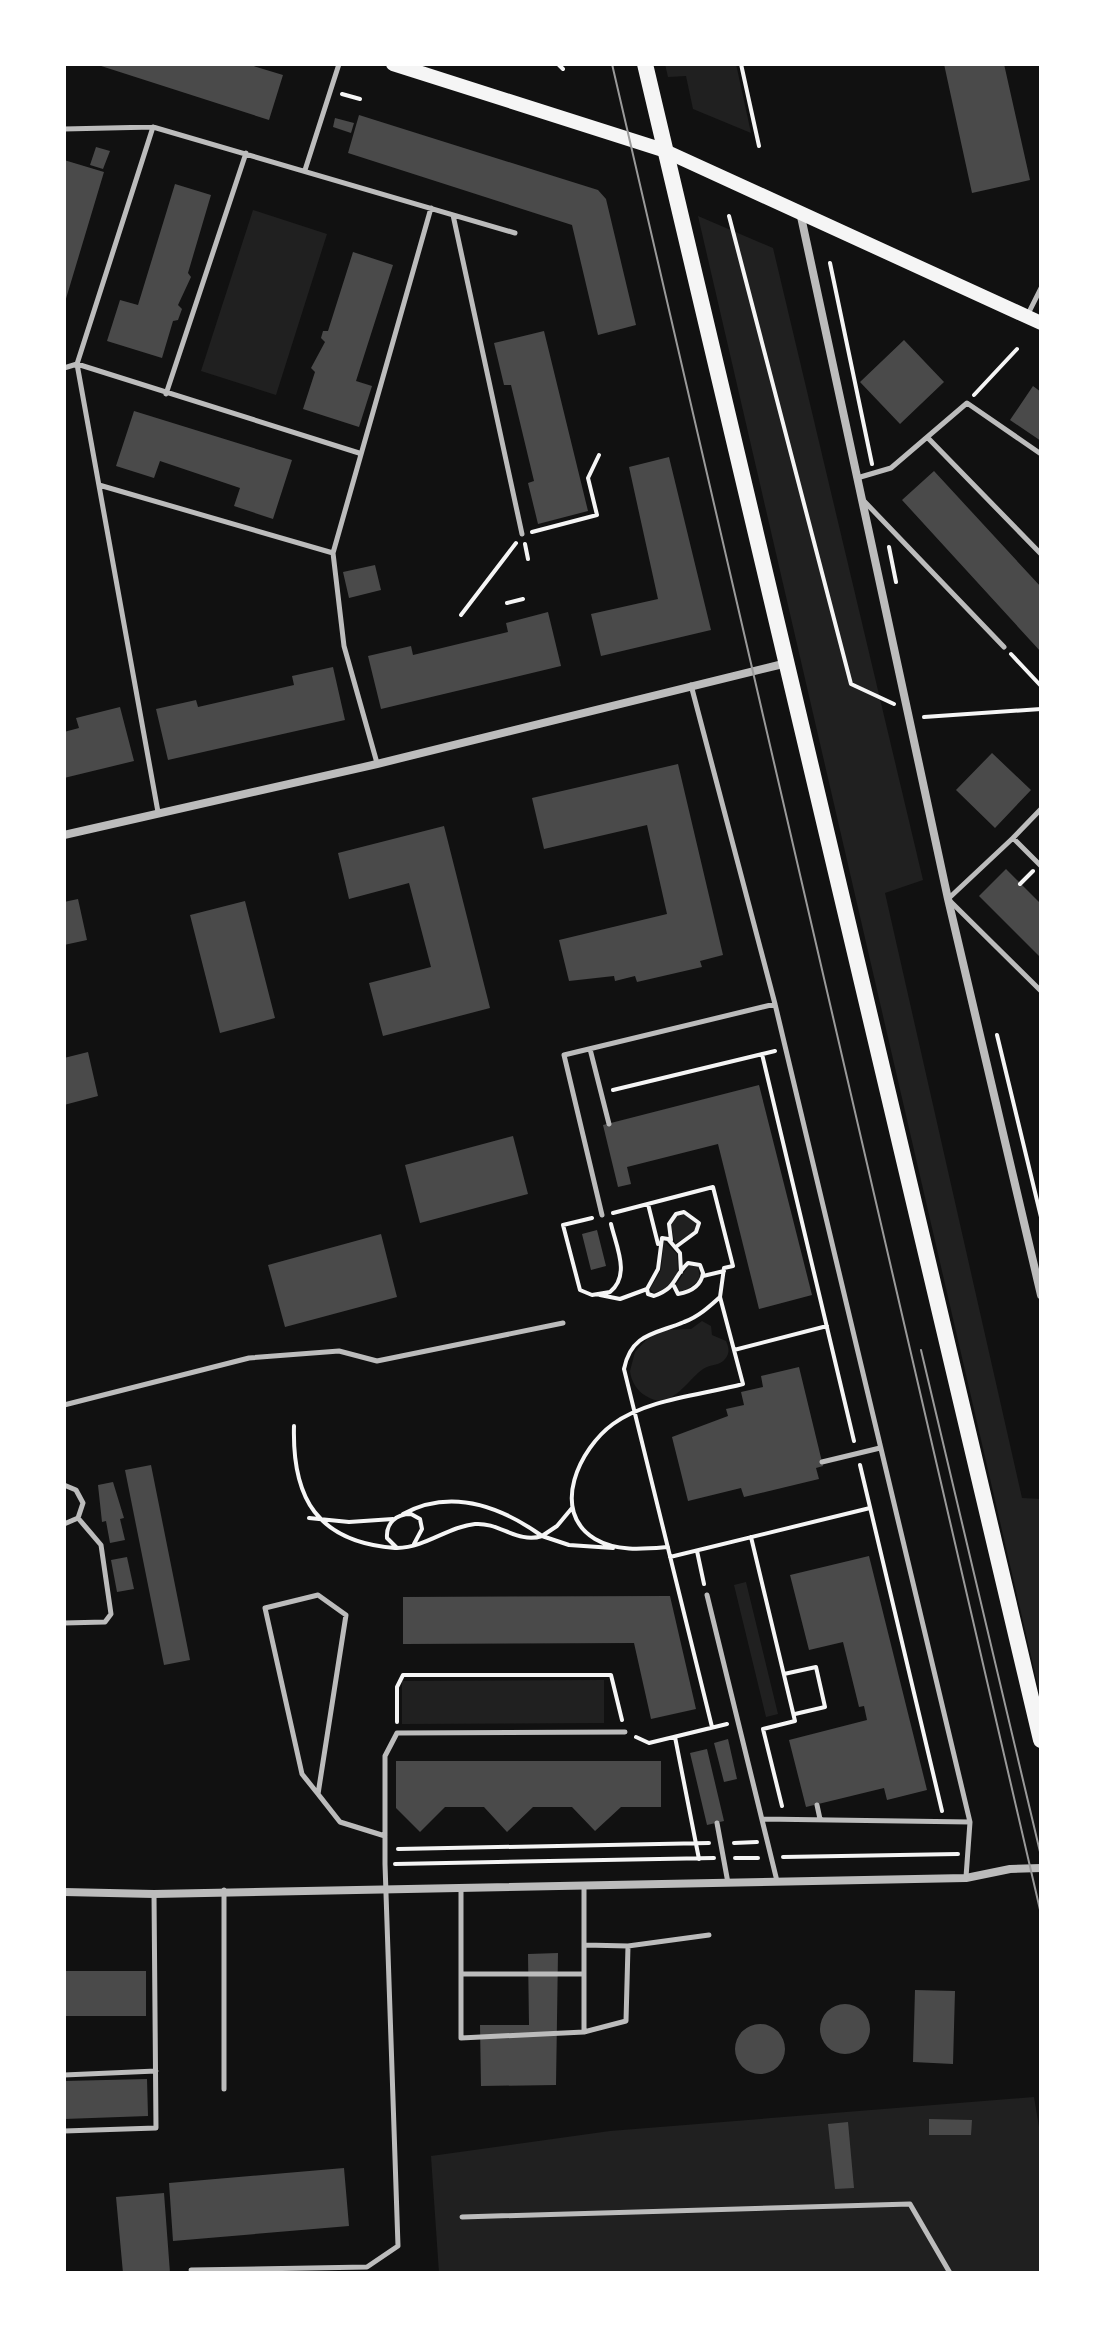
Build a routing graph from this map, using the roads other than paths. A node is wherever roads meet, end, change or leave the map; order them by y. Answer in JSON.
{"nodes":[{"id":1,"x":339,"y":64,"type":"edge"},
{"id":2,"x":393,"y":64,"type":"edge"},
{"id":3,"x":645,"y":64,"type":"edge"},
{"id":4,"x":153,"y":127,"type":"junction"},
{"id":5,"x":64,"y":129,"type":"edge"},
{"id":6,"x":663,"y":150,"type":"junction"},
{"id":7,"x":246,"y":153,"type":"junction"},
{"id":8,"x":305,"y":170,"type":"junction"},
{"id":9,"x":431,"y":208,"type":"junction"},
{"id":10,"x":800,"y":212,"type":"junction"},
{"id":11,"x":452,"y":214,"type":"junction"},
{"id":12,"x":515,"y":233,"type":"dead end"},
{"id":13,"x":1041,"y":288,"type":"edge"},
{"id":14,"x":1034,"y":320,"type":"edge"},
{"id":15,"x":77,"y":364,"type":"junction"},
{"id":16,"x":64,"y":368,"type":"edge"},
{"id":17,"x":166,"y":394,"type":"junction"},
{"id":18,"x":928,"y":438,"type":"junction"},
{"id":19,"x":359,"y":453,"type":"junction"},
{"id":20,"x":1041,"y":454,"type":"edge"},
{"id":21,"x":857,"y":478,"type":"junction"},
{"id":22,"x":99,"y":485,"type":"junction"},
{"id":23,"x":862,"y":499,"type":"junction"},
{"id":24,"x":522,"y":534,"type":"road end"},
{"id":25,"x":333,"y":553,"type":"junction"},
{"id":26,"x":1041,"y":554,"type":"edge"},
{"id":27,"x":1004,"y":647,"type":"dead end"},
{"id":28,"x":788,"y":663,"type":"junction"},
{"id":29,"x":691,"y":685,"type":"junction"},
{"id":30,"x":377,"y":764,"type":"junction"},
{"id":31,"x":1041,"y":809,"type":"edge"},
{"id":32,"x":158,"y":812,"type":"junction"},
{"id":33,"x":64,"y":835,"type":"edge"},
{"id":34,"x":1013,"y":838,"type":"junction"},
{"id":35,"x":1041,"y":866,"type":"edge"},
{"id":36,"x":948,"y":899,"type":"junction"},
{"id":37,"x":1041,"y":991,"type":"edge"},
{"id":38,"x":775,"y":1004,"type":"junction"},
{"id":39,"x":590,"y":1049,"type":"junction"},
{"id":40,"x":609,"y":1124,"type":"dead end"},
{"id":41,"x":602,"y":1215,"type":"road end"},
{"id":42,"x":1041,"y":1295,"type":"edge"},
{"id":43,"x":563,"y":1323,"type":"dead end"},
{"id":44,"x":64,"y":1405,"type":"edge"},
{"id":45,"x":880,"y":1448,"type":"junction"},
{"id":46,"x":822,"y":1462,"type":"dead end"},
{"id":47,"x":64,"y":1485,"type":"edge"},
{"id":48,"x":78,"y":1518,"type":"junction"},
{"id":49,"x":64,"y":1524,"type":"edge"},
{"id":50,"x":707,"y":1595,"type":"road end"},
{"id":51,"x":64,"y":1623,"type":"edge"},
{"id":52,"x":625,"y":1732,"type":"road end"},
{"id":53,"x":1041,"y":1740,"type":"edge"},
{"id":54,"x":318,"y":1794,"type":"junction"},
{"id":55,"x":817,"y":1805,"type":"dead end"},
{"id":56,"x":762,"y":1819,"type":"junction"},
{"id":57,"x":821,"y":1820,"type":"junction"},
{"id":58,"x":970,"y":1822,"type":"junction"},
{"id":59,"x":717,"y":1823,"type":"dead end"},
{"id":60,"x":385,"y":1836,"type":"junction"},
{"id":61,"x":1041,"y":1868,"type":"edge"},
{"id":62,"x":966,"y":1878,"type":"junction"},
{"id":63,"x":777,"y":1882,"type":"junction"},
{"id":64,"x":728,"y":1883,"type":"junction"},
{"id":65,"x":584,"y":1887,"type":"junction"},
{"id":66,"x":385,"y":1889,"type":"junction"},
{"id":67,"x":461,"y":1889,"type":"junction"},
{"id":68,"x":224,"y":1890,"type":"junction"},
{"id":69,"x":64,"y":1892,"type":"edge"},
{"id":70,"x":154,"y":1894,"type":"junction"},
{"id":71,"x":709,"y":1935,"type":"dead end"},
{"id":72,"x":585,"y":1945,"type":"junction"},
{"id":73,"x":628,"y":1946,"type":"junction"},
{"id":74,"x":461,"y":1974,"type":"junction"},
{"id":75,"x":584,"y":1974,"type":"junction"},
{"id":76,"x":584,"y":2032,"type":"junction"},
{"id":77,"x":156,"y":2071,"type":"junction"},
{"id":78,"x":64,"y":2075,"type":"edge"},
{"id":79,"x":224,"y":2089,"type":"dead end"},
{"id":80,"x":64,"y":2131,"type":"edge"},
{"id":81,"x":462,"y":2217,"type":"dead end"},
{"id":82,"x":191,"y":2270,"type":"dead end"},
{"id":83,"x":950,"y":2273,"type":"edge"}],
"edges":[{"from":1,"to":8,"type":"lane"},
{"from":2,"to":6,"type":"main road"},
{"from":3,"to":6,"type":"main road"},
{"from":4,"to":5,"type":"lane"},
{"from":4,"to":7,"type":"lane"},
{"from":4,"to":15,"type":"lane"},
{"from":6,"to":10,"type":"main road"},
{"from":6,"to":28,"type":"main road"},
{"from":7,"to":8,"type":"lane"},
{"from":7,"to":17,"type":"lane"},
{"from":8,"to":9,"type":"lane"},
{"from":9,"to":11,"type":"lane"},
{"from":9,"to":19,"type":"lane"},
{"from":10,"to":14,"type":"main road"},
{"from":10,"to":21,"type":"street"},
{"from":11,"to":12,"type":"lane"},
{"from":11,"to":24,"type":"lane"},
{"from":13,"to":14,"type":"lane"},
{"from":15,"to":16,"type":"lane"},
{"from":15,"to":17,"type":"lane"},
{"from":15,"to":22,"type":"lane"},
{"from":17,"to":19,"type":"lane"},
{"from":18,"to":20,"type":"lane"},
{"from":18,"to":21,"type":"lane"},
{"from":18,"to":26,"type":"lane"},
{"from":19,"to":25,"type":"lane"},
{"from":21,"to":23,"type":"street"},
{"from":22,"to":25,"type":"lane"},
{"from":22,"to":32,"type":"lane"},
{"from":23,"to":27,"type":"lane"},
{"from":23,"to":36,"type":"street"},
{"from":25,"to":30,"type":"lane"},
{"from":28,"to":29,"type":"street"},
{"from":28,"to":53,"type":"main road"},
{"from":29,"to":30,"type":"street"},
{"from":29,"to":38,"type":"lane"},
{"from":30,"to":32,"type":"street"},
{"from":31,"to":34,"type":"lane"},
{"from":32,"to":33,"type":"street"},
{"from":34,"to":35,"type":"lane"},
{"from":34,"to":36,"type":"lane"},
{"from":36,"to":37,"type":"lane"},
{"from":36,"to":42,"type":"street"},
{"from":38,"to":39,"type":"lane"},
{"from":38,"to":45,"type":"lane"},
{"from":39,"to":40,"type":"lane"},
{"from":39,"to":41,"type":"lane"},
{"from":43,"to":44,"type":"lane"},
{"from":45,"to":46,"type":"lane"},
{"from":45,"to":58,"type":"lane"},
{"from":47,"to":48,"type":"lane"},
{"from":48,"to":49,"type":"lane"},
{"from":48,"to":51,"type":"lane"},
{"from":50,"to":56,"type":"lane"},
{"from":52,"to":60,"type":"lane"},
{"from":54,"to":54,"type":"lane"},
{"from":54,"to":60,"type":"lane"},
{"from":55,"to":57,"type":"lane"},
{"from":56,"to":57,"type":"lane"},
{"from":56,"to":63,"type":"lane"},
{"from":57,"to":58,"type":"lane"},
{"from":58,"to":62,"type":"lane"},
{"from":59,"to":64,"type":"lane"},
{"from":60,"to":66,"type":"lane"},
{"from":61,"to":62,"type":"street"},
{"from":62,"to":63,"type":"street"},
{"from":63,"to":64,"type":"street"},
{"from":64,"to":65,"type":"street"},
{"from":65,"to":67,"type":"street"},
{"from":65,"to":72,"type":"lane"},
{"from":66,"to":67,"type":"street"},
{"from":66,"to":68,"type":"street"},
{"from":66,"to":82,"type":"lane"},
{"from":67,"to":74,"type":"lane"},
{"from":68,"to":70,"type":"street"},
{"from":68,"to":79,"type":"lane"},
{"from":69,"to":70,"type":"street"},
{"from":70,"to":77,"type":"lane"},
{"from":71,"to":73,"type":"lane"},
{"from":72,"to":73,"type":"lane"},
{"from":72,"to":75,"type":"lane"},
{"from":73,"to":76,"type":"lane"},
{"from":74,"to":75,"type":"lane"},
{"from":74,"to":76,"type":"lane"},
{"from":75,"to":76,"type":"lane"},
{"from":77,"to":78,"type":"lane"},
{"from":77,"to":80,"type":"lane"},
{"from":81,"to":83,"type":"lane"}]}
